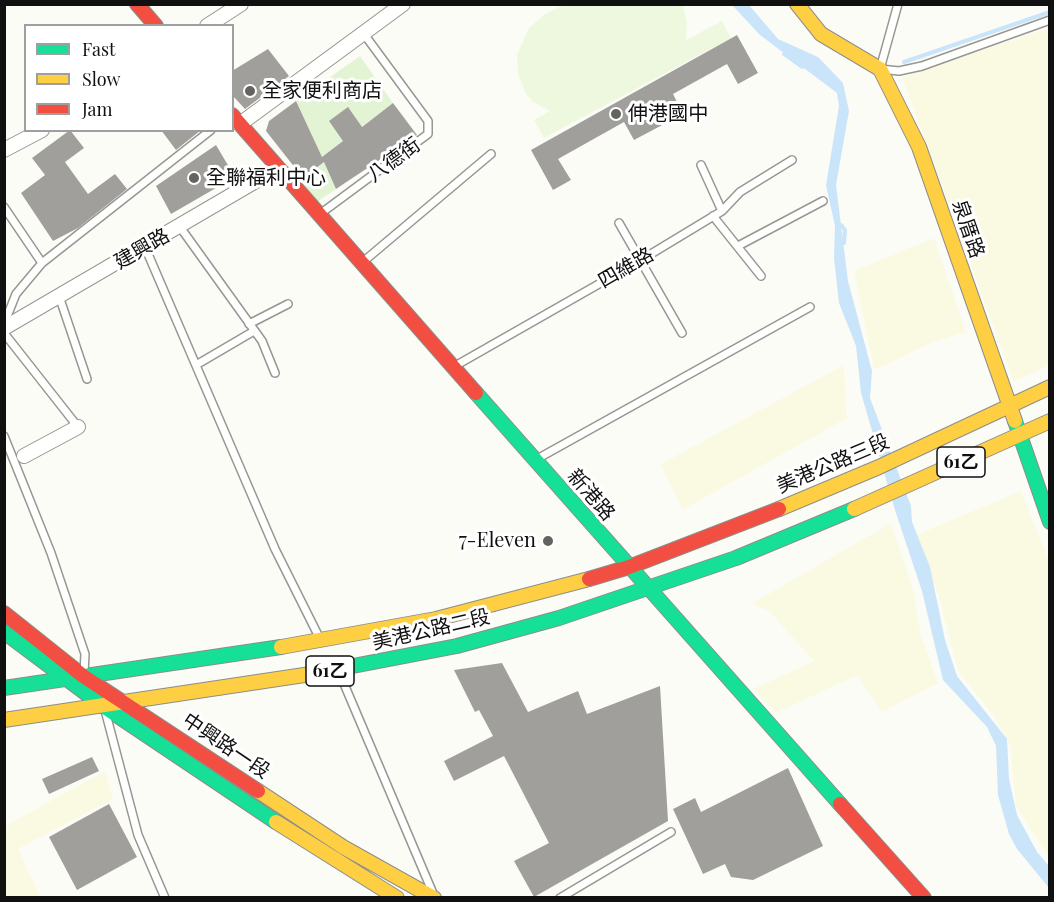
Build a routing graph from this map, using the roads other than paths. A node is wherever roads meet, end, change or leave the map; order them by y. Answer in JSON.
{"nodes":[{"id":1,"x":137,"y":4,"type":"edge"},
{"id":2,"x":241,"y":4,"type":"edge"},
{"id":3,"x":403,"y":4,"type":"edge"},
{"id":4,"x":797,"y":4,"type":"edge"},
{"id":5,"x":898,"y":4,"type":"edge"},
{"id":6,"x":1050,"y":20,"type":"edge"},
{"id":7,"x":154,"y":24,"type":"edge"},
{"id":8,"x":210,"y":24,"type":"edge"},
{"id":9,"x":364,"y":34,"type":"junction"},
{"id":10,"x":880,"y":69,"type":"junction"},
{"id":11,"x":236,"y":119,"type":"edge"},
{"id":12,"x":38,"y":132,"type":"edge"},
{"id":13,"x":208,"y":132,"type":"edge"},
{"id":14,"x":4,"y":150,"type":"edge"},
{"id":15,"x":492,"y":154,"type":"dead end"},
{"id":16,"x":792,"y":160,"type":"dead end"},
{"id":17,"x":700,"y":165,"type":"dead end"},
{"id":18,"x":278,"y":168,"type":"junction"},
{"id":19,"x":823,"y":201,"type":"dead end"},
{"id":20,"x":4,"y":207,"type":"edge"},
{"id":21,"x":722,"y":211,"type":"junction"},
{"id":22,"x":320,"y":214,"type":"junction"},
{"id":23,"x":713,"y":216,"type":"junction"},
{"id":24,"x":619,"y":222,"type":"dead end"},
{"id":25,"x":180,"y":227,"type":"junction"},
{"id":26,"x":738,"y":246,"type":"junction"},
{"id":27,"x":145,"y":247,"type":"junction"},
{"id":28,"x":641,"y":260,"type":"junction"},
{"id":29,"x":42,"y":263,"type":"junction"},
{"id":30,"x":362,"y":263,"type":"junction"},
{"id":31,"x":761,"y":276,"type":"dead end"},
{"id":32,"x":59,"y":296,"type":"junction"},
{"id":33,"x":288,"y":304,"type":"dead end"},
{"id":34,"x":810,"y":307,"type":"dead end"},
{"id":35,"x":4,"y":324,"type":"edge"},
{"id":36,"x":249,"y":324,"type":"junction"},
{"id":37,"x":4,"y":331,"type":"edge"},
{"id":38,"x":254,"y":331,"type":"junction"},
{"id":39,"x":682,"y":333,"type":"dead end"},
{"id":40,"x":196,"y":365,"type":"junction"},
{"id":41,"x":453,"y":368,"type":"junction"},
{"id":42,"x":276,"y":373,"type":"dead end"},
{"id":43,"x":87,"y":379,"type":"dead end"},
{"id":44,"x":1050,"y":387,"type":"edge"},
{"id":45,"x":1008,"y":406,"type":"junction"},
{"id":46,"x":1050,"y":421,"type":"edge"},
{"id":47,"x":78,"y":427,"type":"joint"},
{"id":48,"x":4,"y":436,"type":"edge"},
{"id":49,"x":1018,"y":436,"type":"junction"},
{"id":50,"x":24,"y":456,"type":"dead end"},
{"id":51,"x":535,"y":460,"type":"junction"},
{"id":52,"x":1050,"y":522,"type":"edge"},
{"id":53,"x":629,"y":567,"type":"junction"},
{"id":54,"x":648,"y":590,"type":"junction"},
{"id":55,"x":4,"y":613,"type":"edge"},
{"id":56,"x":4,"y":632,"type":"edge"},
{"id":57,"x":321,"y":641,"type":"junction"},
{"id":58,"x":338,"y":670,"type":"junction"},
{"id":59,"x":83,"y":676,"type":"junction"},
{"id":60,"x":65,"y":679,"type":"junction"},
{"id":61,"x":4,"y":688,"type":"edge"},
{"id":62,"x":123,"y":701,"type":"junction"},
{"id":63,"x":102,"y":706,"type":"junction"},
{"id":64,"x":4,"y":720,"type":"edge"},
{"id":65,"x":670,"y":832,"type":"dead end"},
{"id":66,"x":165,"y":897,"type":"edge"},
{"id":67,"x":397,"y":897,"type":"edge"},
{"id":68,"x":434,"y":897,"type":"edge"},
{"id":69,"x":560,"y":897,"type":"edge"},
{"id":70,"x":924,"y":897,"type":"edge"}],
"edges":[{"from":1,"to":7,"type":"main road"},
{"from":2,"to":8,"type":"street"},
{"from":3,"to":9,"type":"street"},
{"from":4,"to":10,"type":"main road"},
{"from":5,"to":10,"type":"lane"},
{"from":6,"to":10,"type":"lane"},
{"from":9,"to":11,"type":"street"},
{"from":9,"to":22,"type":"lane","name":"八德街"},
{"from":10,"to":45,"type":"main road","name":"泉厝路"},
{"from":11,"to":18,"type":"main road","name":"新港路"},
{"from":12,"to":14,"type":"street"},
{"from":13,"to":29,"type":"lane"},
{"from":15,"to":30,"type":"lane"},
{"from":16,"to":21,"type":"lane","name":"四維路"},
{"from":17,"to":21,"type":"lane"},
{"from":18,"to":22,"type":"main road","name":"新港路"},
{"from":18,"to":25,"type":"street","name":"建興路"},
{"from":19,"to":26,"type":"lane"},
{"from":20,"to":29,"type":"lane"},
{"from":21,"to":23,"type":"lane","name":"四維路"},
{"from":22,"to":30,"type":"main road","name":"新港路"},
{"from":23,"to":26,"type":"lane"},
{"from":23,"to":28,"type":"lane","name":"四維路"},
{"from":24,"to":28,"type":"lane"},
{"from":25,"to":27,"type":"street","name":"建興路"},
{"from":25,"to":36,"type":"lane"},
{"from":26,"to":31,"type":"lane"},
{"from":27,"to":32,"type":"street","name":"建興路"},
{"from":27,"to":40,"type":"lane"},
{"from":28,"to":39,"type":"lane"},
{"from":28,"to":41,"type":"lane","name":"四維路"},
{"from":29,"to":35,"type":"lane"},
{"from":30,"to":41,"type":"main road","name":"新港路"},
{"from":32,"to":37,"type":"street","name":"建興路"},
{"from":32,"to":43,"type":"lane"},
{"from":33,"to":36,"type":"lane"},
{"from":34,"to":51,"type":"lane"},
{"from":36,"to":38,"type":"lane"},
{"from":37,"to":47,"type":"lane"},
{"from":38,"to":40,"type":"lane"},
{"from":38,"to":42,"type":"lane"},
{"from":40,"to":57,"type":"lane"},
{"from":41,"to":51,"type":"main road","name":"新港路"},
{"from":44,"to":45,"type":"main road","name":"美港公路三段","number":"61乙"},
{"from":45,"to":49,"type":"main road","name":"泉厝路"},
{"from":45,"to":53,"type":"main road","name":"美港公路三段","number":"61乙"},
{"from":46,"to":49,"type":"main road","number":"61乙"},
{"from":47,"to":50,"type":"street"},
{"from":48,"to":59,"type":"lane"},
{"from":49,"to":52,"type":"main road","name":"泉厝路"},
{"from":49,"to":54,"type":"main road","number":"61乙"},
{"from":51,"to":53,"type":"main road","name":"新港路"},
{"from":53,"to":54,"type":"main road","name":"新港路"},
{"from":53,"to":57,"type":"main road","name":"美港公路二段","number":"61乙"},
{"from":54,"to":58,"type":"main road","name":"美港公路二段","number":"61乙"},
{"from":54,"to":70,"type":"main road","name":"新港路"},
{"from":55,"to":59,"type":"main road","name":"中興路一段"},
{"from":56,"to":60,"type":"main road","name":"中興路一段"},
{"from":57,"to":59,"type":"main road","name":"美港公路二段","number":"61乙"},
{"from":58,"to":62,"type":"main road","name":"美港公路二段","number":"61乙"},
{"from":58,"to":68,"type":"lane"},
{"from":59,"to":60,"type":"main road","name":"美港公路二段","number":"61乙"},
{"from":59,"to":62,"type":"main road","name":"中興路一段"},
{"from":59,"to":63,"type":"lane"},
{"from":60,"to":61,"type":"main road","name":"美港公路二段","number":"61乙"},
{"from":60,"to":63,"type":"main road","name":"中興路一段"},
{"from":62,"to":63,"type":"main road","name":"美港公路二段","number":"61乙"},
{"from":62,"to":68,"type":"main road","name":"中興路一段"},
{"from":63,"to":64,"type":"main road","name":"美港公路二段","number":"61乙"},
{"from":63,"to":66,"type":"lane"},
{"from":63,"to":67,"type":"main road","name":"中興路一段"},
{"from":65,"to":69,"type":"lane"}]}
